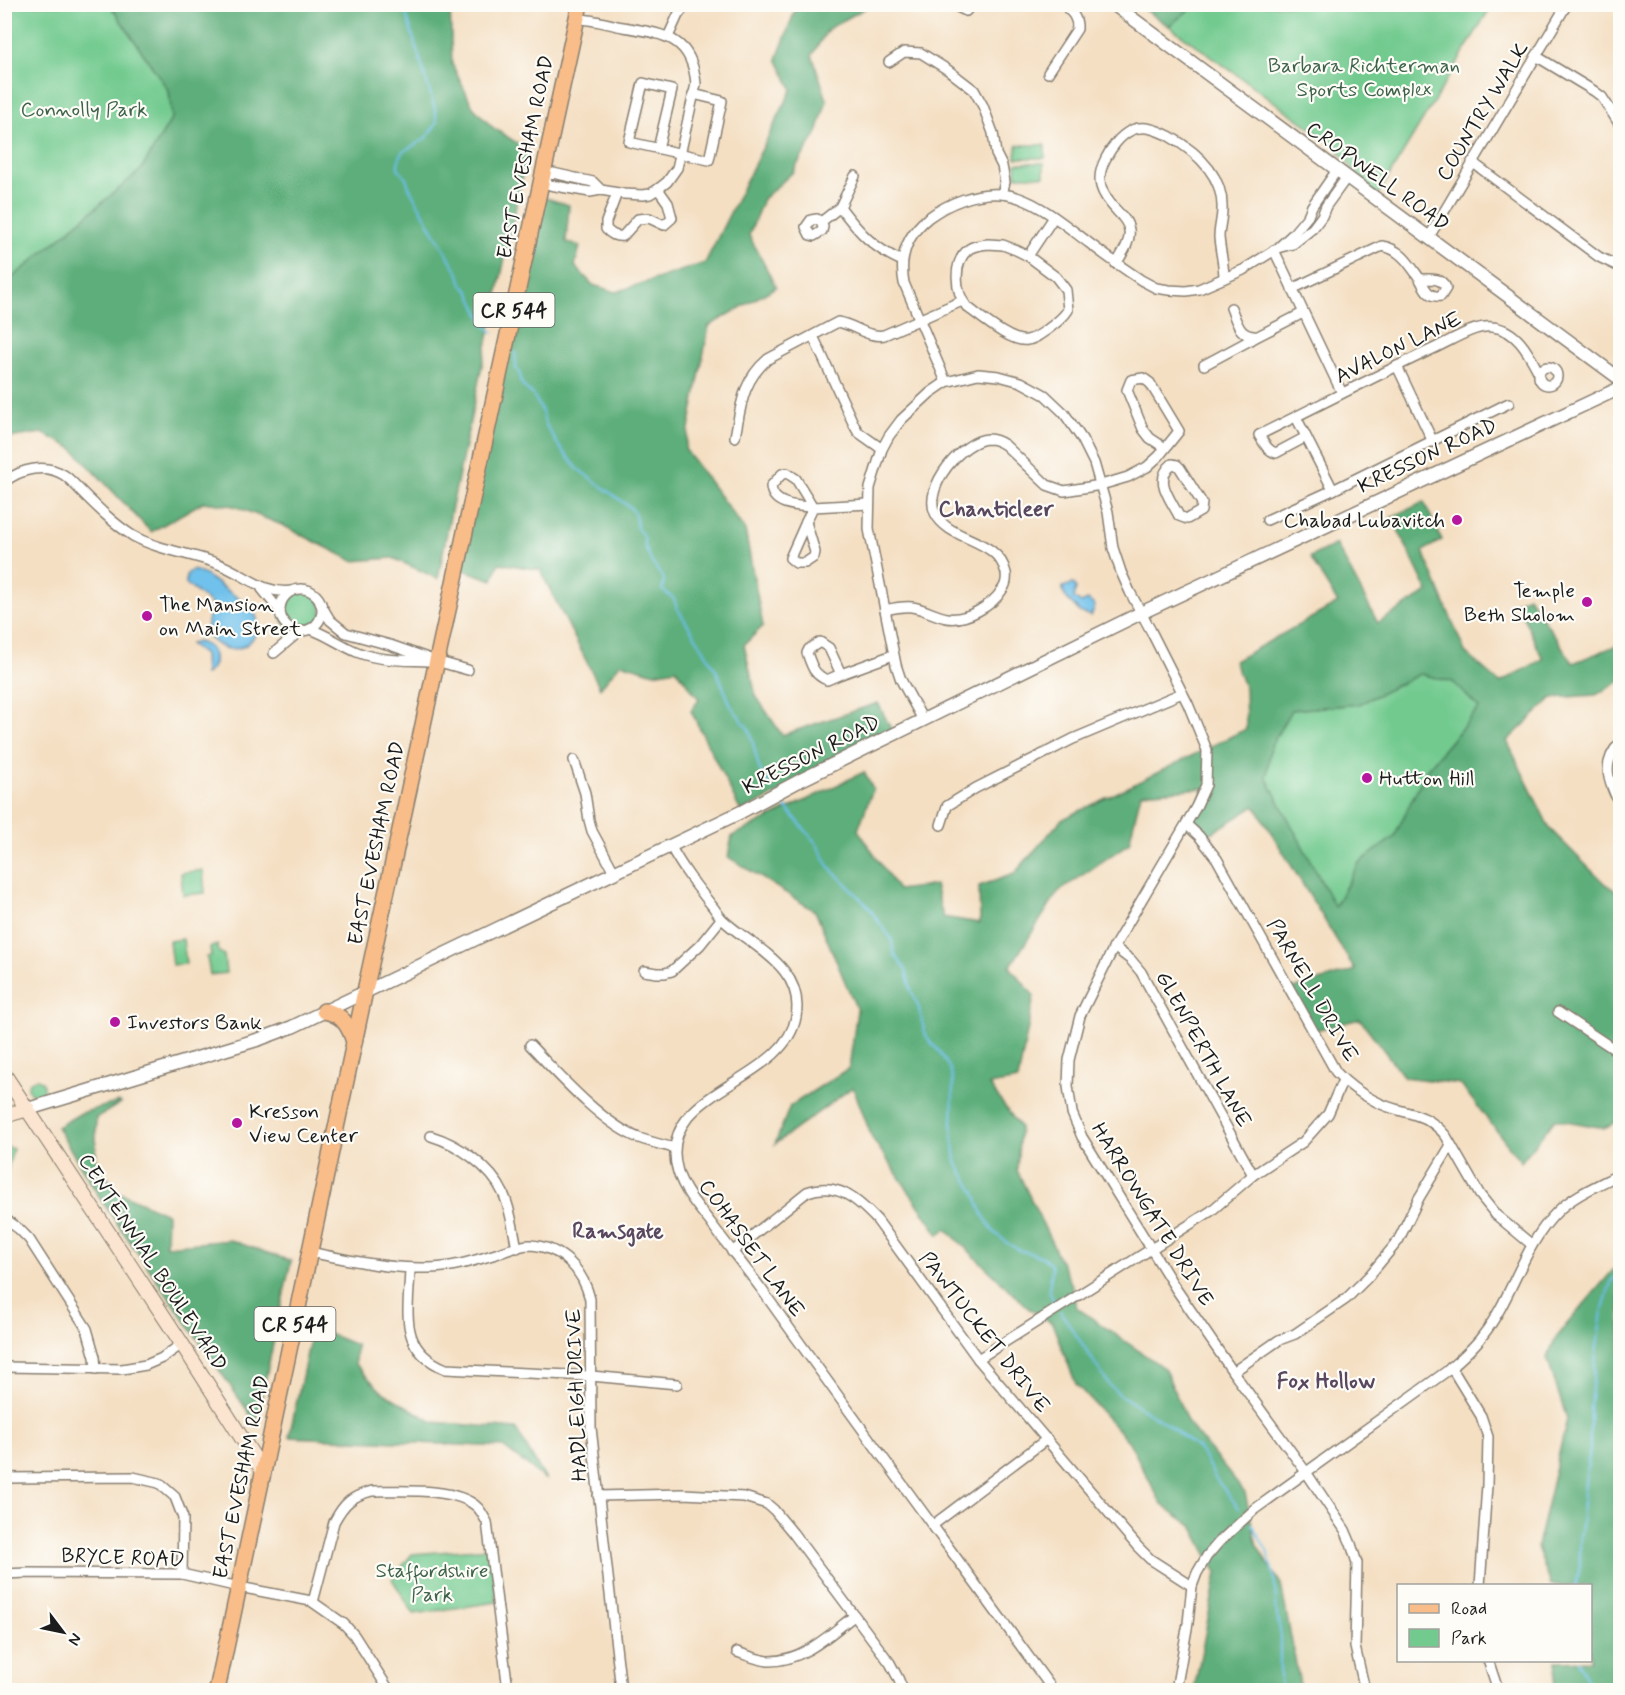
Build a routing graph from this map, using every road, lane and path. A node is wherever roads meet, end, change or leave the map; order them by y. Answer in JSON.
{"nodes":[{"id":1,"x":687,"y":4,"type":"edge"},
{"id":2,"x":951,"y":4,"type":"edge"},
{"id":3,"x":972,"y":4,"type":"edge"},
{"id":4,"x":1063,"y":4,"type":"edge"},
{"id":5,"x":1113,"y":4,"type":"edge"},
{"id":6,"x":1567,"y":4,"type":"edge"},
{"id":7,"x":578,"y":12,"type":"edge"},
{"id":8,"x":668,"y":37,"type":"junction"},
{"id":9,"x":1536,"y":56,"type":"junction"},
{"id":10,"x":889,"y":62,"type":"dead end"},
{"id":11,"x":1048,"y":73,"type":"dead end"},
{"id":12,"x":693,"y":94,"type":"junction"},
{"id":13,"x":1620,"y":125,"type":"edge"},
{"id":14,"x":658,"y":149,"type":"junction"},
{"id":15,"x":680,"y":154,"type":"junction"},
{"id":16,"x":1472,"y":162,"type":"junction"},
{"id":17,"x":1342,"y":174,"type":"junction"},
{"id":18,"x":855,"y":176,"type":"dead end"},
{"id":19,"x":542,"y":179,"type":"junction"},
{"id":20,"x":658,"y":189,"type":"junction"},
{"id":21,"x":617,"y":193,"type":"junction"},
{"id":22,"x":1002,"y":194,"type":"junction"},
{"id":23,"x":840,"y":207,"type":"junction"},
{"id":24,"x":1054,"y":218,"type":"junction"},
{"id":25,"x":821,"y":222,"type":"dead end"},
{"id":26,"x":1429,"y":237,"type":"junction"},
{"id":27,"x":1276,"y":249,"type":"junction"},
{"id":28,"x":1028,"y":256,"type":"junction"},
{"id":29,"x":902,"y":261,"type":"junction"},
{"id":30,"x":1116,"y":264,"type":"junction"},
{"id":31,"x":1620,"y":267,"type":"edge"},
{"id":32,"x":1224,"y":278,"type":"junction"},
{"id":33,"x":1420,"y":279,"type":"dead end"},
{"id":34,"x":1292,"y":289,"type":"junction"},
{"id":35,"x":962,"y":301,"type":"junction"},
{"id":36,"x":1231,"y":308,"type":"dead end"},
{"id":37,"x":1303,"y":313,"type":"junction"},
{"id":38,"x":919,"y":319,"type":"junction"},
{"id":39,"x":813,"y":336,"type":"junction"},
{"id":40,"x":1258,"y":336,"type":"junction"},
{"id":41,"x":1204,"y":365,"type":"dead end"},
{"id":42,"x":1397,"y":366,"type":"junction"},
{"id":43,"x":1539,"y":373,"type":"dead end"},
{"id":44,"x":1620,"y":379,"type":"edge"},
{"id":45,"x":946,"y":382,"type":"junction"},
{"id":46,"x":1620,"y":388,"type":"edge"},
{"id":47,"x":1342,"y":393,"type":"junction"},
{"id":48,"x":1509,"y":403,"type":"dead end"},
{"id":49,"x":1296,"y":417,"type":"junction"},
{"id":50,"x":735,"y":437,"type":"dead end"},
{"id":51,"x":1306,"y":437,"type":"junction"},
{"id":52,"x":1433,"y":442,"type":"junction"},
{"id":53,"x":1165,"y":448,"type":"junction"},
{"id":54,"x":882,"y":449,"type":"junction"},
{"id":55,"x":1150,"y":464,"type":"junction"},
{"id":56,"x":1163,"y":473,"type":"junction"},
{"id":57,"x":4,"y":482,"type":"edge"},
{"id":58,"x":1101,"y":485,"type":"junction"},
{"id":59,"x":1334,"y":490,"type":"junction"},
{"id":60,"x":869,"y":504,"type":"junction"},
{"id":61,"x":813,"y":507,"type":"junction"},
{"id":62,"x":1267,"y":520,"type":"dead end"},
{"id":63,"x":806,"y":522,"type":"dead end"},
{"id":64,"x":258,"y":585,"type":"junction"},
{"id":65,"x":292,"y":591,"type":"junction"},
{"id":66,"x":320,"y":603,"type":"junction"},
{"id":67,"x":885,"y":610,"type":"junction"},
{"id":68,"x":280,"y":611,"type":"junction"},
{"id":69,"x":1142,"y":613,"type":"junction"},
{"id":70,"x":305,"y":630,"type":"junction"},
{"id":71,"x":274,"y":653,"type":"dead end"},
{"id":72,"x":893,"y":655,"type":"junction"},
{"id":73,"x":436,"y":661,"type":"junction"},
{"id":74,"x":468,"y":670,"type":"dead end"},
{"id":75,"x":841,"y":674,"type":"dead end"},
{"id":76,"x":1182,"y":693,"type":"junction"},
{"id":77,"x":923,"y":720,"type":"junction"},
{"id":78,"x":1620,"y":743,"type":"edge"},
{"id":79,"x":574,"y":760,"type":"dead end"},
{"id":80,"x":1620,"y":805,"type":"edge"},
{"id":81,"x":941,"y":825,"type":"dead end"},
{"id":82,"x":1187,"y":825,"type":"junction"},
{"id":83,"x":670,"y":845,"type":"junction"},
{"id":84,"x":614,"y":872,"type":"junction"},
{"id":85,"x":721,"y":919,"type":"junction"},
{"id":86,"x":1114,"y":947,"type":"junction"},
{"id":87,"x":644,"y":970,"type":"dead end"},
{"id":88,"x":365,"y":991,"type":"junction"},
{"id":89,"x":324,"y":1011,"type":"junction"},
{"id":90,"x":1558,"y":1012,"type":"dead end"},
{"id":91,"x":354,"y":1042,"type":"junction"},
{"id":92,"x":530,"y":1045,"type":"dead end"},
{"id":93,"x":1620,"y":1053,"type":"edge"},
{"id":94,"x":4,"y":1074,"type":"edge"},
{"id":95,"x":1343,"y":1080,"type":"junction"},
{"id":96,"x":28,"y":1109,"type":"junction"},
{"id":97,"x":4,"y":1116,"type":"edge"},
{"id":98,"x":431,"y":1136,"type":"dead end"},
{"id":99,"x":1452,"y":1145,"type":"junction"},
{"id":100,"x":674,"y":1148,"type":"junction"},
{"id":101,"x":1620,"y":1174,"type":"edge"},
{"id":102,"x":1253,"y":1175,"type":"junction"},
{"id":103,"x":4,"y":1218,"type":"edge"},
{"id":104,"x":1531,"y":1244,"type":"junction"},
{"id":105,"x":517,"y":1248,"type":"junction"},
{"id":106,"x":1152,"y":1249,"type":"junction"},
{"id":107,"x":732,"y":1251,"type":"junction"},
{"id":108,"x":310,"y":1252,"type":"junction"},
{"id":109,"x":410,"y":1268,"type":"junction"},
{"id":110,"x":182,"y":1344,"type":"junction"},
{"id":111,"x":978,"y":1359,"type":"junction"},
{"id":112,"x":4,"y":1367,"type":"edge"},
{"id":113,"x":1451,"y":1367,"type":"junction"},
{"id":114,"x":96,"y":1369,"type":"junction"},
{"id":115,"x":1233,"y":1372,"type":"junction"},
{"id":116,"x":591,"y":1376,"type":"junction"},
{"id":117,"x":677,"y":1384,"type":"dead end"},
{"id":118,"x":1047,"y":1439,"type":"junction"},
{"id":119,"x":1306,"y":1472,"type":"junction"},
{"id":120,"x":264,"y":1473,"type":"junction"},
{"id":121,"x":4,"y":1478,"type":"edge"},
{"id":122,"x":598,"y":1496,"type":"junction"},
{"id":123,"x":933,"y":1525,"type":"junction"},
{"id":124,"x":4,"y":1574,"type":"edge"},
{"id":125,"x":182,"y":1574,"type":"junction"},
{"id":126,"x":1480,"y":1584,"type":"edge"},
{"id":127,"x":1192,"y":1586,"type":"junction"},
{"id":128,"x":239,"y":1587,"type":"junction"},
{"id":129,"x":313,"y":1602,"type":"junction"},
{"id":130,"x":854,"y":1616,"type":"junction"},
{"id":131,"x":737,"y":1652,"type":"dead end"},
{"id":132,"x":1489,"y":1662,"type":"edge"},
{"id":133,"x":217,"y":1690,"type":"edge"},
{"id":134,"x":389,"y":1690,"type":"edge"},
{"id":135,"x":508,"y":1690,"type":"edge"},
{"id":136,"x":621,"y":1690,"type":"edge"},
{"id":137,"x":903,"y":1690,"type":"edge"},
{"id":138,"x":1053,"y":1690,"type":"edge"},
{"id":139,"x":1176,"y":1690,"type":"edge"},
{"id":140,"x":1365,"y":1690,"type":"edge"},
{"id":141,"x":1498,"y":1690,"type":"edge"}],
"edges":[{"from":1,"to":8,"type":"street"},
{"from":2,"to":3,"type":"street"},
{"from":4,"to":11,"type":"street"},
{"from":5,"to":17,"type":"street","name":"CROPWELL ROAD"},
{"from":6,"to":9,"type":"street","name":"COUNTRY WALK"},
{"from":7,"to":8,"type":"street"},
{"from":7,"to":19,"type":"main road","name":"EAST EVESHAM ROAD","number":"CR 544"},
{"from":8,"to":12,"type":"street"},
{"from":9,"to":13,"type":"street"},
{"from":9,"to":16,"type":"street","name":"COUNTRY WALK"},
{"from":10,"to":22,"type":"street"},
{"from":12,"to":15,"type":"street"},
{"from":12,"to":15,"type":"street"},
{"from":14,"to":14,"type":"street"},
{"from":14,"to":15,"type":"street"},
{"from":15,"to":20,"type":"street"},
{"from":16,"to":26,"type":"street","name":"COUNTRY WALK"},
{"from":16,"to":31,"type":"street"},
{"from":17,"to":26,"type":"street","name":"CROPWELL ROAD"},
{"from":17,"to":27,"type":"street"},
{"from":18,"to":23,"type":"street"},
{"from":19,"to":21,"type":"street"},
{"from":19,"to":73,"type":"main road","name":"EAST EVESHAM ROAD","number":"CR 544"},
{"from":20,"to":21,"type":"street"},
{"from":20,"to":21,"type":"street"},
{"from":22,"to":24,"type":"street"},
{"from":22,"to":29,"type":"street"},
{"from":23,"to":25,"type":"street"},
{"from":23,"to":29,"type":"street"},
{"from":24,"to":28,"type":"street"},
{"from":24,"to":30,"type":"street"},
{"from":26,"to":44,"type":"street","name":"CROPWELL ROAD"},
{"from":27,"to":32,"type":"street"},
{"from":27,"to":34,"type":"street"},
{"from":28,"to":35,"type":"street"},
{"from":28,"to":35,"type":"street"},
{"from":29,"to":38,"type":"street"},
{"from":30,"to":32,"type":"street"},
{"from":30,"to":32,"type":"street"},
{"from":33,"to":34,"type":"street"},
{"from":34,"to":37,"type":"street"},
{"from":35,"to":38,"type":"street"},
{"from":36,"to":40,"type":"street"},
{"from":37,"to":40,"type":"street"},
{"from":37,"to":47,"type":"street"},
{"from":38,"to":39,"type":"street"},
{"from":38,"to":45,"type":"street"},
{"from":39,"to":50,"type":"street"},
{"from":39,"to":54,"type":"street"},
{"from":40,"to":41,"type":"street"},
{"from":42,"to":43,"type":"street","name":"AVALON LANE"},
{"from":42,"to":47,"type":"street","name":"AVALON LANE"},
{"from":42,"to":52,"type":"street"},
{"from":45,"to":54,"type":"street"},
{"from":45,"to":58,"type":"street","name":"HARROWGATE DRIVE"},
{"from":46,"to":69,"type":"street","name":"KRESSON ROAD"},
{"from":47,"to":49,"type":"street","name":"AVALON LANE"},
{"from":48,"to":52,"type":"street"},
{"from":49,"to":51,"type":"street"},
{"from":49,"to":51,"type":"street","name":"AVALON LANE"},
{"from":51,"to":59,"type":"street"},
{"from":52,"to":59,"type":"street"},
{"from":53,"to":53,"type":"street"},
{"from":53,"to":55,"type":"street"},
{"from":54,"to":60,"type":"street"},
{"from":55,"to":56,"type":"street"},
{"from":55,"to":58,"type":"street"},
{"from":56,"to":56,"type":"street"},
{"from":57,"to":64,"type":"street"},
{"from":58,"to":67,"type":"street"},
{"from":58,"to":69,"type":"street","name":"HARROWGATE DRIVE"},
{"from":59,"to":62,"type":"street"},
{"from":60,"to":61,"type":"street"},
{"from":60,"to":67,"type":"street"},
{"from":61,"to":61,"type":"street"},
{"from":61,"to":63,"type":"street"},
{"from":64,"to":65,"type":"street"},
{"from":64,"to":68,"type":"street"},
{"from":65,"to":66,"type":"street"},
{"from":65,"to":68,"type":"street"},
{"from":66,"to":70,"type":"street"},
{"from":66,"to":73,"type":"street"},
{"from":67,"to":72,"type":"street"},
{"from":68,"to":70,"type":"street"},
{"from":69,"to":76,"type":"street","name":"HARROWGATE DRIVE"},
{"from":69,"to":77,"type":"street","name":"KRESSON ROAD"},
{"from":70,"to":71,"type":"street"},
{"from":70,"to":73,"type":"street"},
{"from":72,"to":75,"type":"street"},
{"from":72,"to":77,"type":"street"},
{"from":73,"to":74,"type":"street"},
{"from":73,"to":88,"type":"main road","name":"EAST EVESHAM ROAD","number":"CR 544"},
{"from":76,"to":81,"type":"street"},
{"from":76,"to":82,"type":"street","name":"HARROWGATE DRIVE"},
{"from":77,"to":83,"type":"street","name":"KRESSON ROAD"},
{"from":78,"to":80,"type":"street"},
{"from":79,"to":84,"type":"street"},
{"from":82,"to":86,"type":"street","name":"HARROWGATE DRIVE"},
{"from":82,"to":95,"type":"street","name":"PARNELL DRIVE"},
{"from":83,"to":84,"type":"street","name":"KRESSON ROAD"},
{"from":83,"to":85,"type":"street"},
{"from":84,"to":88,"type":"street","name":"KRESSON ROAD"},
{"from":85,"to":87,"type":"street"},
{"from":85,"to":100,"type":"street"},
{"from":86,"to":102,"type":"street","name":"GLENPERTH LANE"},
{"from":86,"to":106,"type":"street","name":"HARROWGATE DRIVE"},
{"from":88,"to":89,"type":"street","name":"KRESSON ROAD"},
{"from":88,"to":91,"type":"main road","name":"EAST EVESHAM ROAD","number":"CR 544"},
{"from":89,"to":91,"type":"main road"},
{"from":89,"to":96,"type":"street","name":"KRESSON ROAD"},
{"from":90,"to":93,"type":"street"},
{"from":91,"to":108,"type":"main road","name":"EAST EVESHAM ROAD","number":"CR 544"},
{"from":92,"to":100,"type":"street"},
{"from":94,"to":96,"type":"main road","name":"CENTENNIAL BOULEVARD"},
{"from":95,"to":99,"type":"street","name":"PARNELL DRIVE"},
{"from":95,"to":102,"type":"street"},
{"from":96,"to":97,"type":"main road","name":"KRESSON ROAD"},
{"from":96,"to":110,"type":"main road","name":"CENTENNIAL BOULEVARD"},
{"from":98,"to":105,"type":"street"},
{"from":99,"to":104,"type":"street","name":"PARNELL DRIVE"},
{"from":99,"to":115,"type":"street"},
{"from":100,"to":107,"type":"street","name":"COHASSET LANE"},
{"from":101,"to":104,"type":"street"},
{"from":102,"to":106,"type":"street"},
{"from":103,"to":114,"type":"street"},
{"from":104,"to":113,"type":"street"},
{"from":105,"to":109,"type":"street","name":"HADLEIGH DRIVE"},
{"from":105,"to":116,"type":"street","name":"HADLEIGH DRIVE"},
{"from":106,"to":111,"type":"street"},
{"from":106,"to":115,"type":"street","name":"HARROWGATE DRIVE"},
{"from":107,"to":111,"type":"street","name":"PAWTUCKET DRIVE"},
{"from":107,"to":123,"type":"street","name":"COHASSET LANE"},
{"from":108,"to":109,"type":"street","name":"HADLEIGH DRIVE"},
{"from":108,"to":120,"type":"main road","name":"EAST EVESHAM ROAD","number":"CR 544"},
{"from":109,"to":116,"type":"street"},
{"from":110,"to":114,"type":"street"},
{"from":110,"to":120,"type":"main road","name":"CENTENNIAL BOULEVARD"},
{"from":111,"to":118,"type":"street","name":"PAWTUCKET DRIVE"},
{"from":112,"to":114,"type":"street"},
{"from":113,"to":119,"type":"street"},
{"from":113,"to":126,"type":"street"},
{"from":115,"to":119,"type":"street","name":"HARROWGATE DRIVE"},
{"from":116,"to":117,"type":"street"},
{"from":116,"to":122,"type":"street","name":"HADLEIGH DRIVE"},
{"from":118,"to":123,"type":"street"},
{"from":118,"to":127,"type":"street","name":"PAWTUCKET DRIVE"},
{"from":119,"to":127,"type":"street"},
{"from":119,"to":140,"type":"street","name":"HARROWGATE DRIVE"},
{"from":120,"to":128,"type":"main road","name":"EAST EVESHAM ROAD","number":"CR 544"},
{"from":121,"to":125,"type":"street"},
{"from":122,"to":130,"type":"street"},
{"from":122,"to":136,"type":"street","name":"HADLEIGH DRIVE"},
{"from":123,"to":138,"type":"street","name":"COHASSET LANE"},
{"from":124,"to":125,"type":"street","name":"BRYCE ROAD"},
{"from":125,"to":128,"type":"street","name":"BRYCE ROAD"},
{"from":127,"to":139,"type":"street"},
{"from":128,"to":129,"type":"street","name":"BRYCE ROAD"},
{"from":128,"to":133,"type":"main road","name":"EAST EVESHAM ROAD","number":"CR 544"},
{"from":129,"to":134,"type":"street"},
{"from":129,"to":135,"type":"street"},
{"from":130,"to":131,"type":"street"},
{"from":130,"to":137,"type":"street"},
{"from":132,"to":141,"type":"street"}]}
